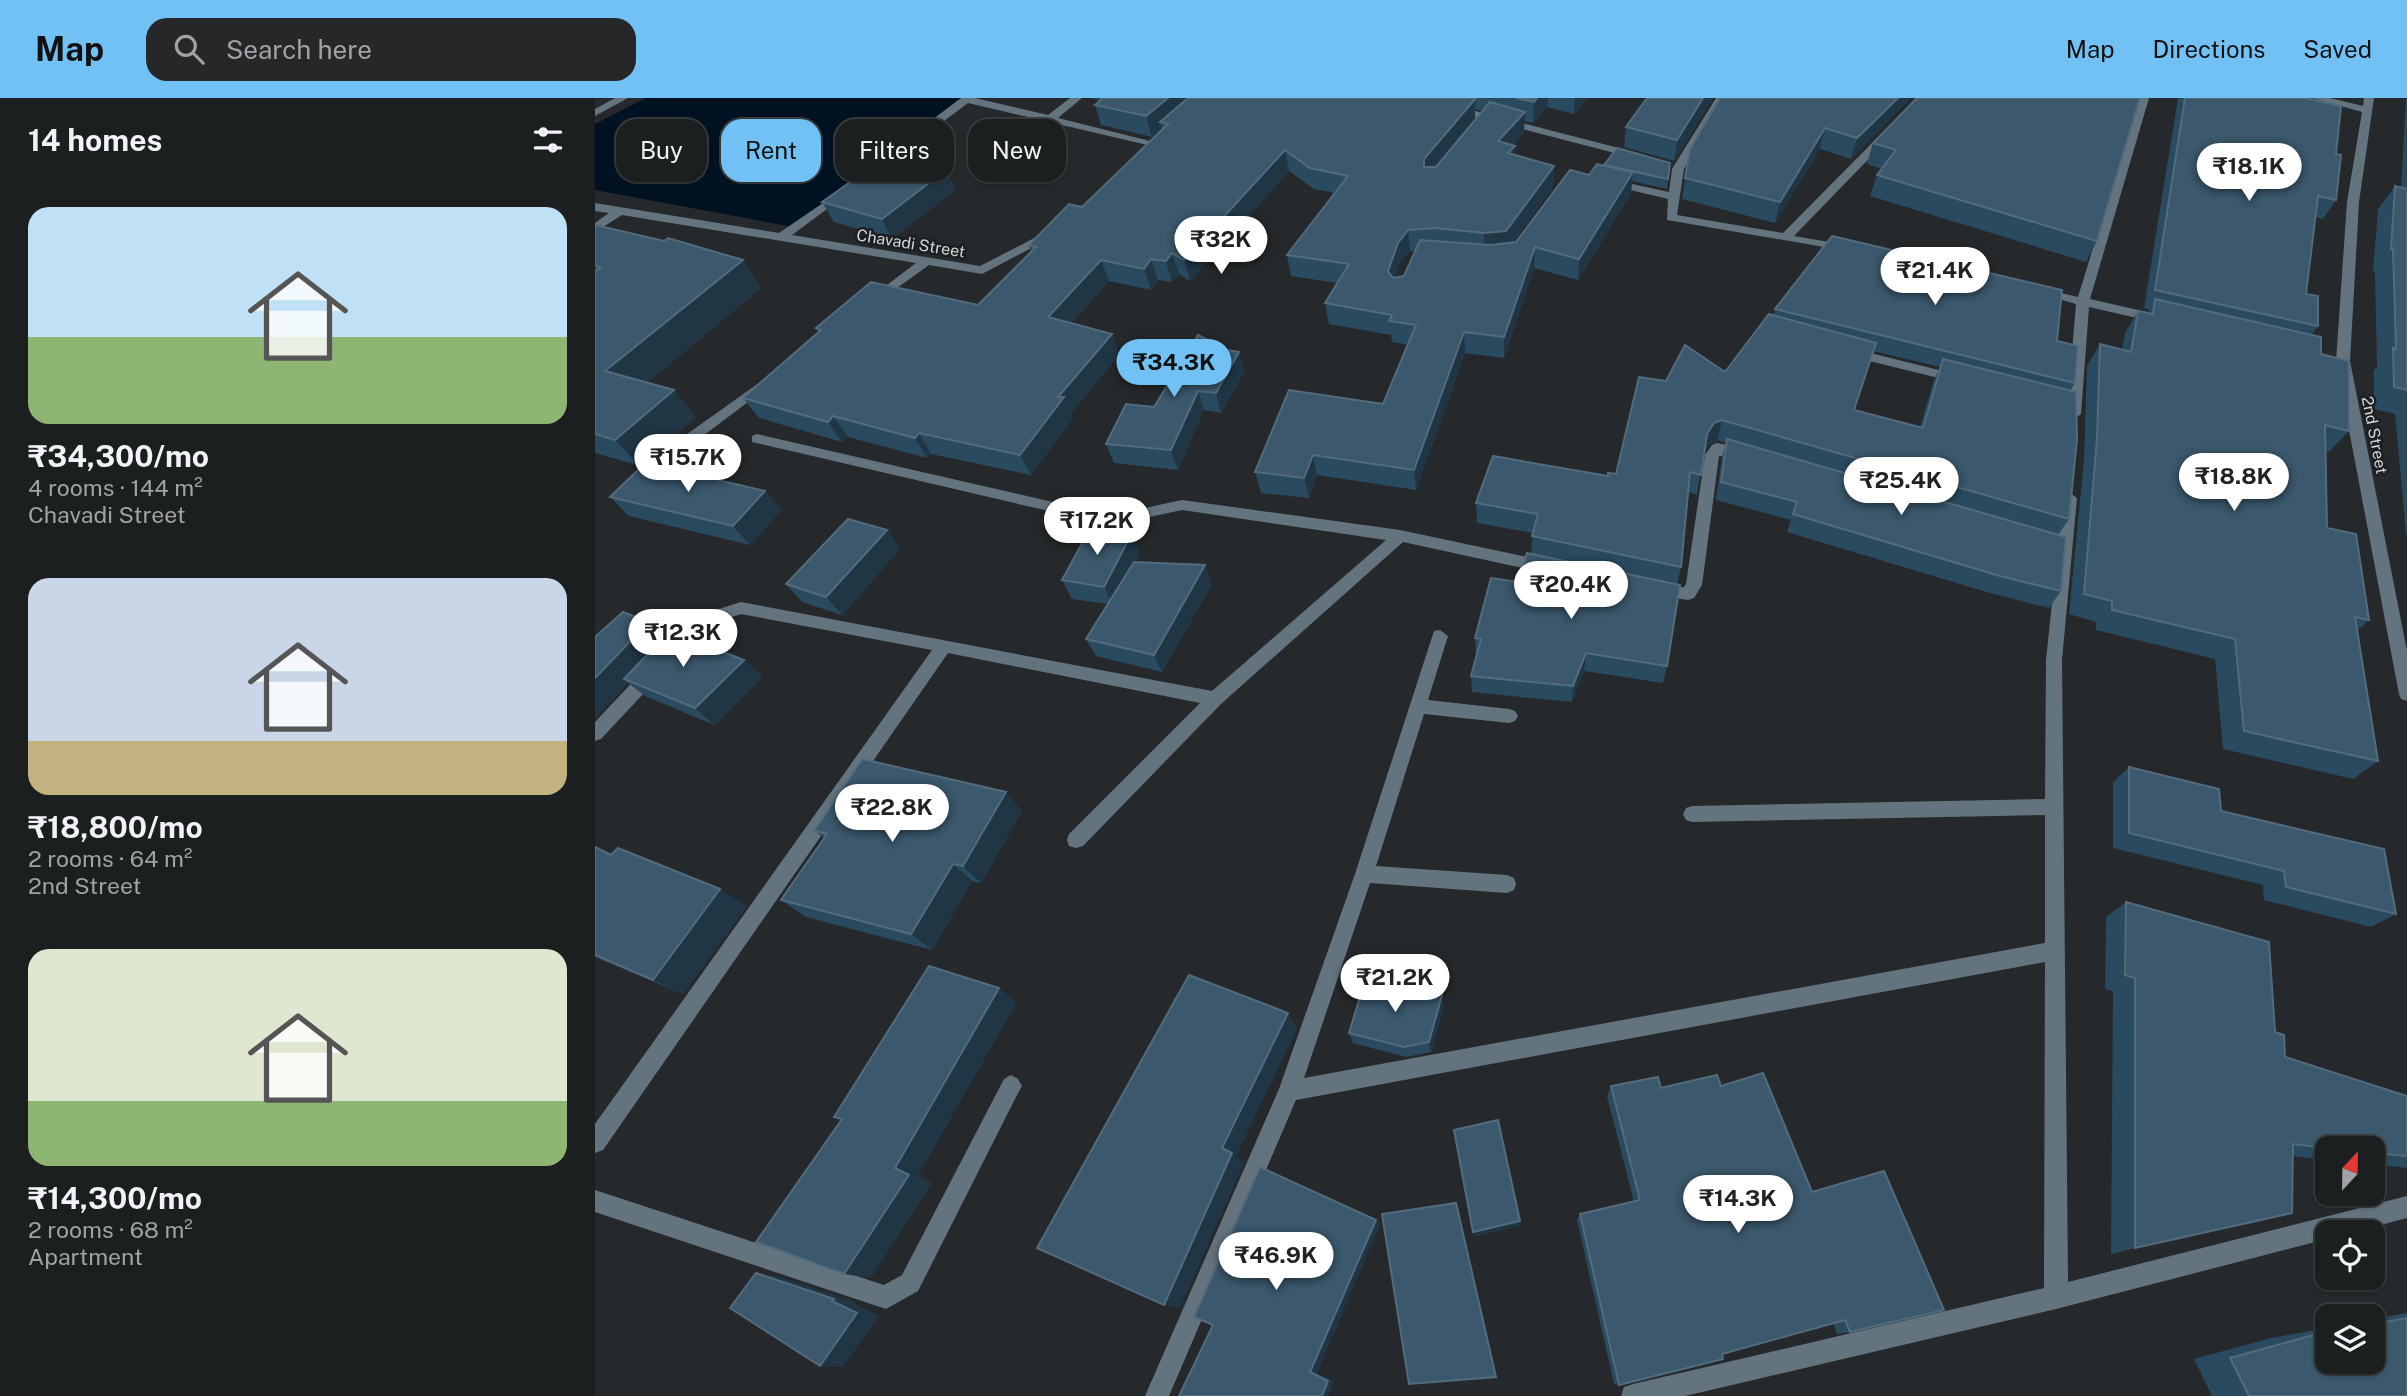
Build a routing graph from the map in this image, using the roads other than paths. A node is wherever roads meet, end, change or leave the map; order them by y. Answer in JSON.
{"nodes":[{"id":1,"x":623,"y":98,"type":"edge"},
{"id":2,"x":1077,"y":98,"type":"edge"},
{"id":3,"x":1721,"y":98,"type":"edge"},
{"id":4,"x":2144,"y":98,"type":"edge"},
{"id":5,"x":2317,"y":98,"type":"edge"},
{"id":6,"x":967,"y":99,"type":"edge"},
{"id":7,"x":2368,"y":104,"type":"edge"},
{"id":8,"x":1435,"y":105,"type":"edge"},
{"id":9,"x":595,"y":113,"type":"edge"},
{"id":10,"x":1487,"y":116,"type":"junction"},
{"id":11,"x":940,"y":119,"type":"edge"},
{"id":12,"x":1051,"y":119,"type":"joint"},
{"id":13,"x":1066,"y":123,"type":"edge"},
{"id":14,"x":1479,"y":126,"type":"edge"},
{"id":15,"x":1894,"y":127,"type":"edge"},
{"id":16,"x":1166,"y":135,"type":"edge"},
{"id":17,"x":1156,"y":144,"type":"junction"},
{"id":18,"x":1145,"y":153,"type":"edge"},
{"id":19,"x":1652,"y":161,"type":"edge"},
{"id":20,"x":1665,"y":165,"type":"edge"},
{"id":21,"x":1678,"y":169,"type":"junction"},
{"id":22,"x":1593,"y":179,"type":"edge"},
{"id":23,"x":847,"y":189,"type":"edge"},
{"id":24,"x":1674,"y":197,"type":"junction"},
{"id":25,"x":595,"y":207,"type":"edge"},
{"id":26,"x":620,"y":211,"type":"junction"},
{"id":27,"x":1065,"y":224,"type":"edge"},
{"id":28,"x":595,"y":228,"type":"edge"},
{"id":29,"x":1787,"y":236,"type":"junction"},
{"id":30,"x":782,"y":237,"type":"junction"},
{"id":31,"x":1860,"y":251,"type":"edge"},
{"id":32,"x":927,"y":261,"type":"junction"},
{"id":33,"x":2031,"y":290,"type":"edge"},
{"id":34,"x":2083,"y":302,"type":"junction"},
{"id":35,"x":861,"y":311,"type":"edge"},
{"id":36,"x":2174,"y":323,"type":"edge"},
{"id":37,"x":1837,"y":348,"type":"edge"},
{"id":38,"x":772,"y":377,"type":"edge"},
{"id":39,"x":1969,"y":382,"type":"edge"},
{"id":40,"x":2074,"y":434,"type":"edge"},
{"id":41,"x":757,"y":439,"type":"dead end"},
{"id":42,"x":1767,"y":460,"type":"edge"},
{"id":43,"x":650,"y":467,"type":"edge"},
{"id":44,"x":2071,"y":486,"type":"edge"},
{"id":45,"x":1400,"y":536,"type":"junction"},
{"id":46,"x":1560,"y":570,"type":"edge"},
{"id":47,"x":1639,"y":587,"type":"edge"},
{"id":48,"x":1440,"y":636,"type":"dead end"},
{"id":49,"x":944,"y":646,"type":"junction"},
{"id":50,"x":2407,"y":694,"type":"edge"},
{"id":51,"x":1215,"y":699,"type":"junction"},
{"id":52,"x":1418,"y":706,"type":"junction"},
{"id":53,"x":1509,"y":716,"type":"dead end"},
{"id":54,"x":595,"y":734,"type":"edge"},
{"id":55,"x":2054,"y":807,"type":"junction"},
{"id":56,"x":1692,"y":814,"type":"dead end"},
{"id":57,"x":1076,"y":840,"type":"dead end"},
{"id":58,"x":1364,"y":874,"type":"junction"},
{"id":59,"x":1507,"y":884,"type":"dead end"},
{"id":60,"x":2054,"y":951,"type":"junction"},
{"id":61,"x":1011,"y":1086,"type":"dead end"},
{"id":62,"x":1289,"y":1091,"type":"junction"},
{"id":63,"x":595,"y":1142,"type":"edge"},
{"id":64,"x":595,"y":1201,"type":"edge"},
{"id":65,"x":2407,"y":1207,"type":"edge"},
{"id":66,"x":2056,"y":1297,"type":"junction"},
{"id":67,"x":1157,"y":1396,"type":"edge"},
{"id":68,"x":1633,"y":1396,"type":"edge"}],
"edges":[{"from":1,"to":9,"type":"street"},
{"from":2,"to":12,"type":"street"},
{"from":3,"to":21,"type":"street"},
{"from":4,"to":34,"type":"street"},
{"from":5,"to":7,"type":"street"},
{"from":6,"to":11,"type":"street"},
{"from":6,"to":12,"type":"street"},
{"from":7,"to":50,"type":"street","name":"2nd Street"},
{"from":8,"to":10,"type":"street"},
{"from":10,"to":14,"type":"street"},
{"from":10,"to":19,"type":"street"},
{"from":13,"to":17,"type":"street"},
{"from":15,"to":29,"type":"street"},
{"from":16,"to":17,"type":"street"},
{"from":17,"to":18,"type":"street"},
{"from":20,"to":21,"type":"street"},
{"from":21,"to":24,"type":"street"},
{"from":22,"to":24,"type":"street"},
{"from":23,"to":30,"type":"street"},
{"from":24,"to":29,"type":"street"},
{"from":25,"to":26,"type":"street","name":"Chavadi Street"},
{"from":26,"to":28,"type":"street"},
{"from":26,"to":30,"type":"street","name":"Chavadi Street"},
{"from":27,"to":32,"type":"street","name":"Chavadi Street"},
{"from":29,"to":31,"type":"street"},
{"from":30,"to":32,"type":"street","name":"Chavadi Street"},
{"from":32,"to":35,"type":"street"},
{"from":33,"to":34,"type":"street"},
{"from":34,"to":36,"type":"street"},
{"from":34,"to":40,"type":"street"},
{"from":37,"to":39,"type":"street"},
{"from":38,"to":43,"type":"street"},
{"from":41,"to":45,"type":"street"},
{"from":42,"to":47,"type":"street"},
{"from":44,"to":55,"type":"street"},
{"from":45,"to":46,"type":"street"},
{"from":45,"to":51,"type":"street"},
{"from":48,"to":52,"type":"street"},
{"from":49,"to":51,"type":"street"},
{"from":49,"to":54,"type":"street"},
{"from":49,"to":63,"type":"street"},
{"from":51,"to":57,"type":"street"},
{"from":52,"to":53,"type":"street"},
{"from":52,"to":58,"type":"street"},
{"from":55,"to":56,"type":"street"},
{"from":55,"to":60,"type":"street"},
{"from":58,"to":59,"type":"street"},
{"from":58,"to":62,"type":"street"},
{"from":60,"to":62,"type":"street"},
{"from":60,"to":66,"type":"street"},
{"from":61,"to":64,"type":"street"},
{"from":62,"to":67,"type":"street"},
{"from":65,"to":66,"type":"street"},
{"from":66,"to":68,"type":"street"}]}
